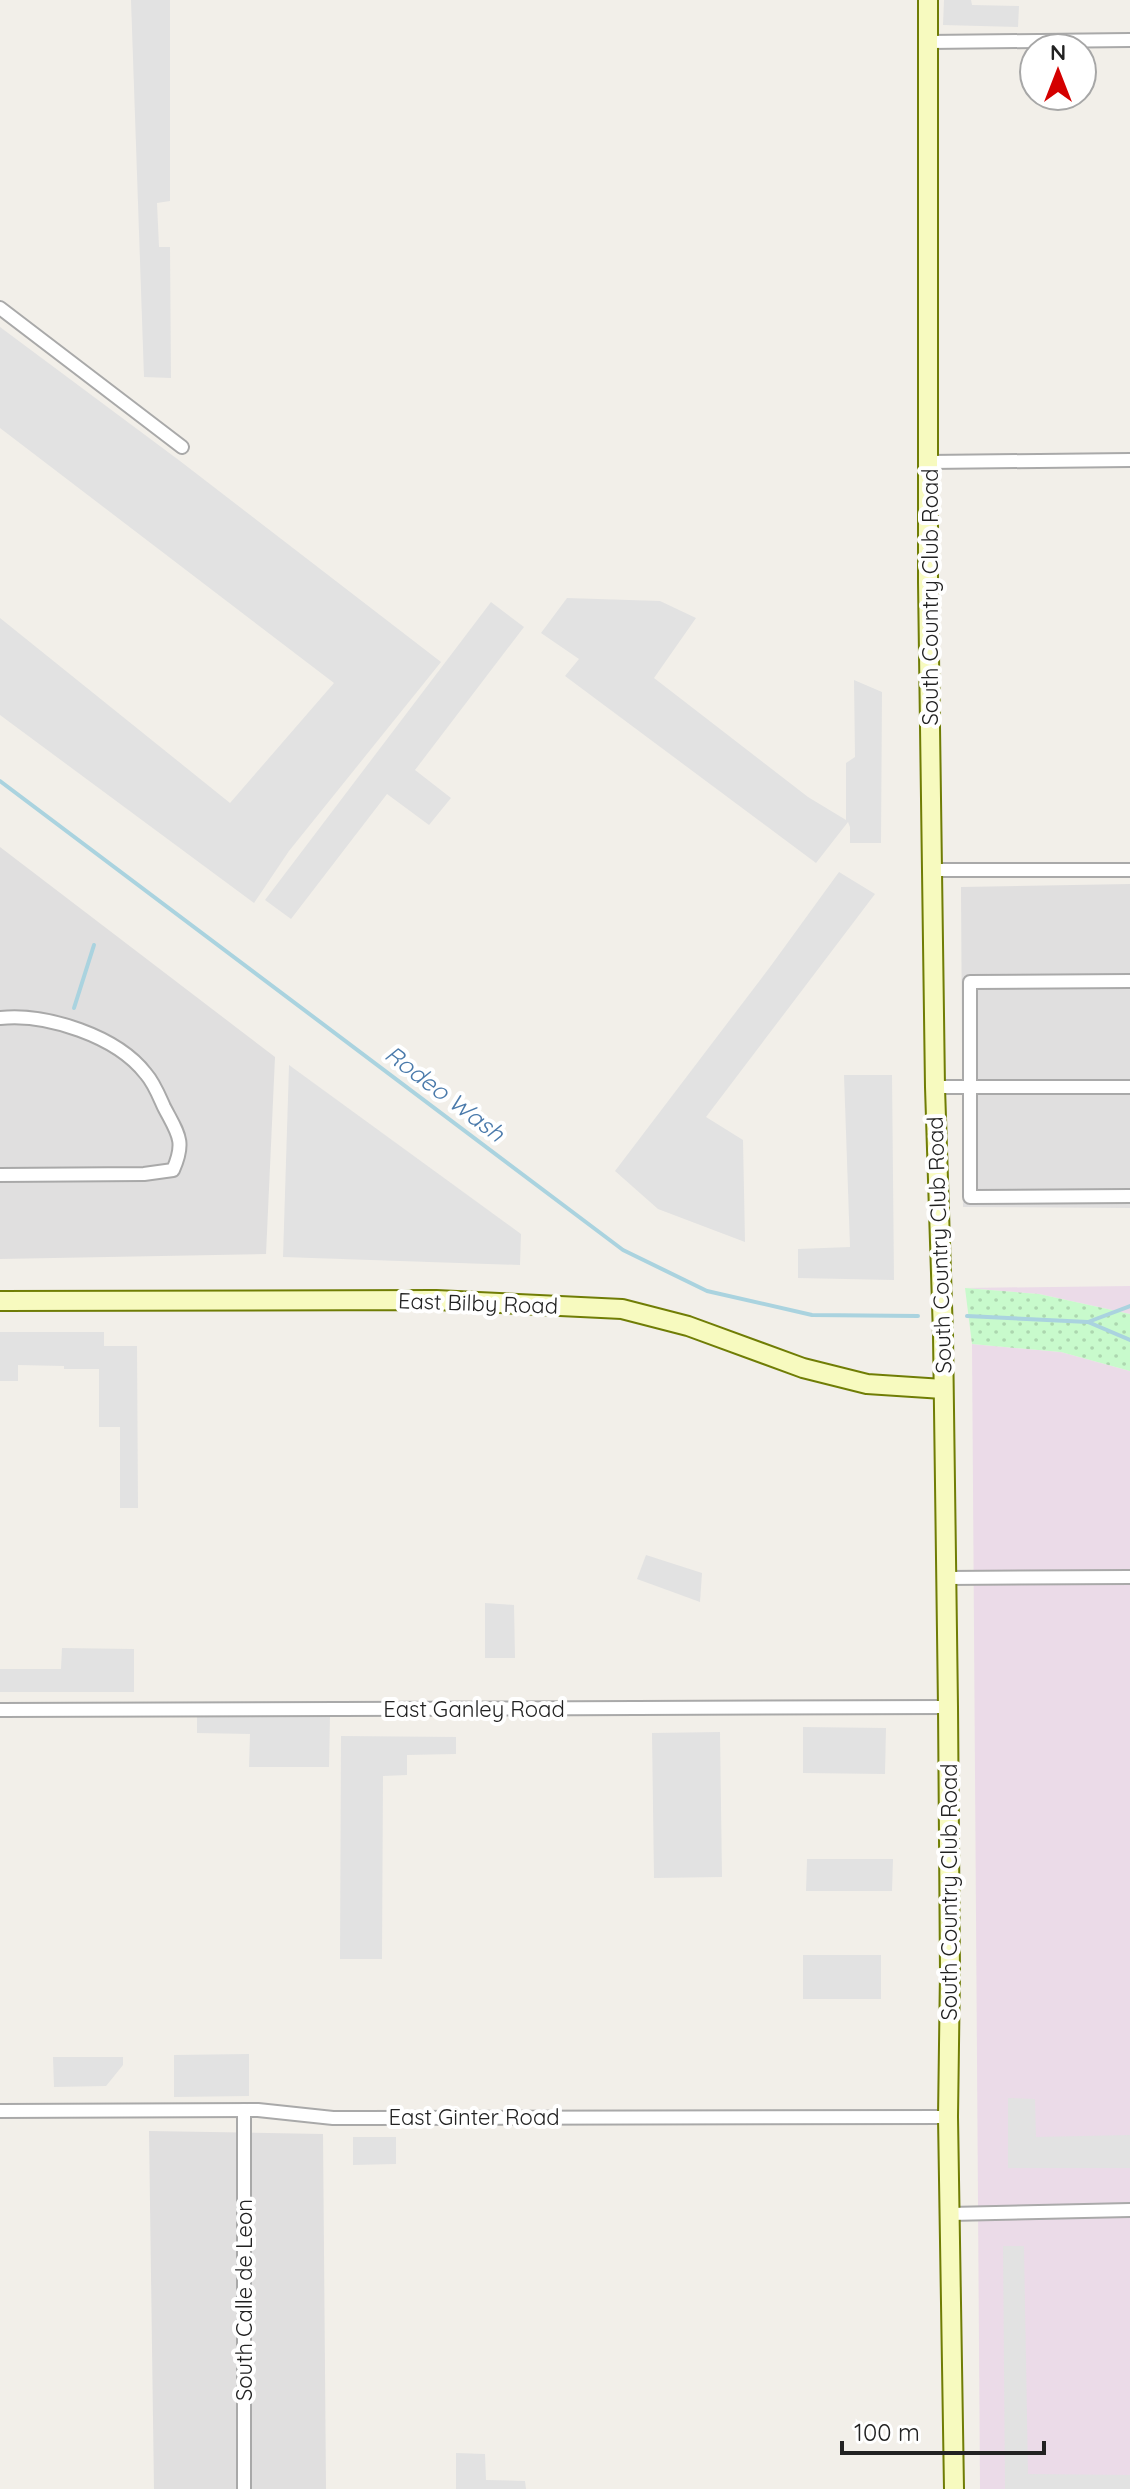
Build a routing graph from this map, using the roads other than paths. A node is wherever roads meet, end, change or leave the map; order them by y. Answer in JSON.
{"nodes":[{"id":1,"x":928,"y":0,"type":"edge"},
{"id":2,"x":1130,"y":40,"type":"edge"},
{"id":3,"x":929,"y":42,"type":"junction"},
{"id":4,"x":0,"y":308,"type":"edge"},
{"id":5,"x":182,"y":447,"type":"dead end"},
{"id":6,"x":1130,"y":460,"type":"edge"},
{"id":7,"x":929,"y":462,"type":"junction"},
{"id":8,"x":932,"y":870,"type":"junction"},
{"id":9,"x":1130,"y":870,"type":"edge"},
{"id":10,"x":1130,"y":981,"type":"edge"},
{"id":11,"x":0,"y":1018,"type":"edge"},
{"id":12,"x":935,"y":1087,"type":"junction"},
{"id":13,"x":970,"y":1087,"type":"junction"},
{"id":14,"x":1130,"y":1087,"type":"edge"},
{"id":15,"x":0,"y":1175,"type":"edge"},
{"id":16,"x":1130,"y":1196,"type":"edge"},
{"id":17,"x":0,"y":1301,"type":"edge"},
{"id":18,"x":943,"y":1389,"type":"junction"},
{"id":19,"x":1130,"y":1577,"type":"edge"},
{"id":20,"x":946,"y":1578,"type":"junction"},
{"id":21,"x":948,"y":1707,"type":"junction"},
{"id":22,"x":0,"y":1710,"type":"edge"},
{"id":23,"x":244,"y":2110,"type":"junction"},
{"id":24,"x":0,"y":2111,"type":"edge"},
{"id":25,"x":948,"y":2117,"type":"junction"},
{"id":26,"x":1130,"y":2210,"type":"edge"},
{"id":27,"x":950,"y":2214,"type":"junction"},
{"id":28,"x":244,"y":2489,"type":"edge"},
{"id":29,"x":954,"y":2489,"type":"edge"}],
"edges":[{"from":1,"to":3,"type":"street","name":"South Country Club Road"},
{"from":2,"to":3,"type":"street"},
{"from":3,"to":7,"type":"street","name":"South Country Club Road"},
{"from":4,"to":5,"type":"street"},
{"from":6,"to":7,"type":"street"},
{"from":7,"to":8,"type":"street","name":"South Country Club Road"},
{"from":8,"to":9,"type":"street"},
{"from":8,"to":12,"type":"street","name":"South Country Club Road"},
{"from":10,"to":13,"type":"street"},
{"from":11,"to":15,"type":"street"},
{"from":12,"to":13,"type":"street"},
{"from":12,"to":18,"type":"street","name":"South Country Club Road"},
{"from":13,"to":14,"type":"street"},
{"from":13,"to":16,"type":"street"},
{"from":17,"to":18,"type":"street","name":"East Bilby Road"},
{"from":18,"to":20,"type":"street","name":"South Country Club Road"},
{"from":19,"to":20,"type":"street"},
{"from":20,"to":21,"type":"street","name":"South Country Club Road"},
{"from":21,"to":22,"type":"street","name":"East Ganley Road"},
{"from":21,"to":25,"type":"street","name":"South Country Club Road"},
{"from":23,"to":24,"type":"street","name":"East Ginter Road"},
{"from":23,"to":25,"type":"street","name":"East Ginter Road"},
{"from":23,"to":28,"type":"street","name":"South Calle de Leon"},
{"from":25,"to":27,"type":"street","name":"South Country Club Road"},
{"from":26,"to":27,"type":"street"},
{"from":27,"to":29,"type":"street","name":"South Country Club Road"}]}
